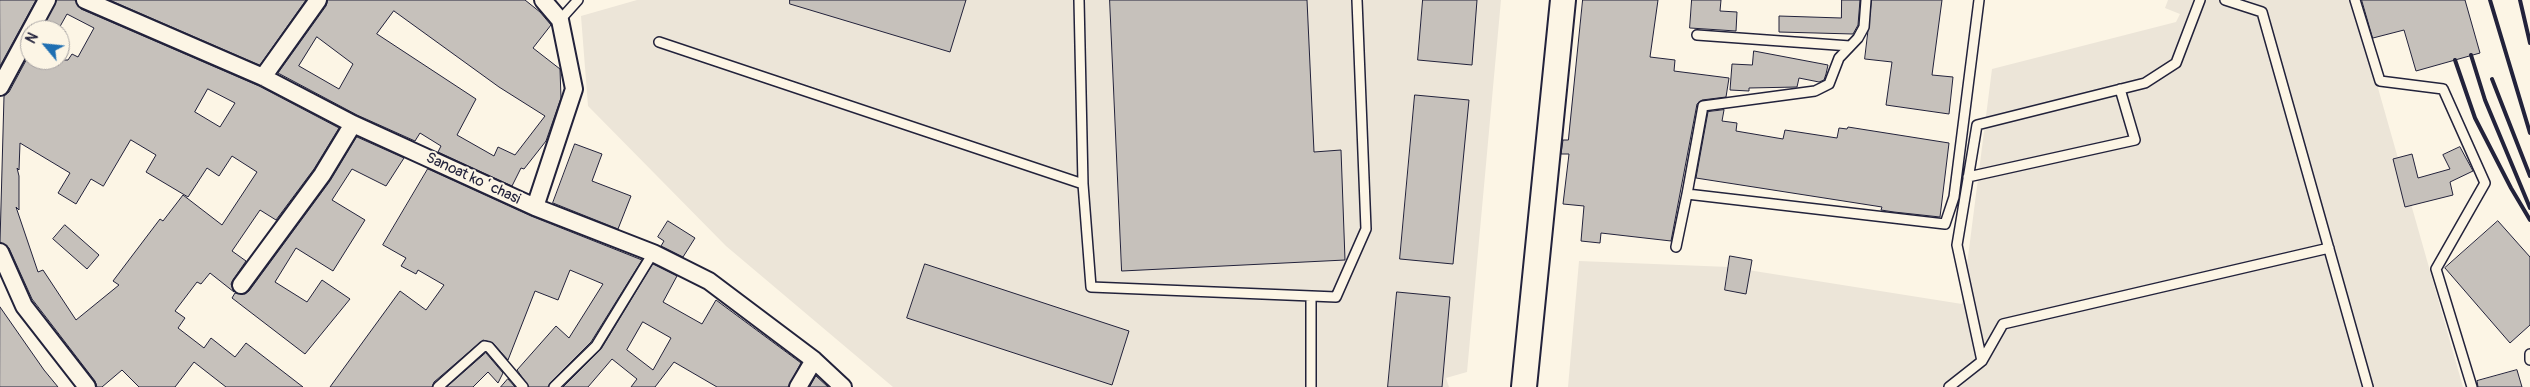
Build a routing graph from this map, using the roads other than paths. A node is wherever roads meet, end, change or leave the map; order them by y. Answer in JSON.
{"nodes":[{"id":1,"x":47,"y":0,"type":"edge"},
{"id":2,"x":85,"y":0,"type":"edge"},
{"id":3,"x":318,"y":0,"type":"edge"},
{"id":4,"x":543,"y":0,"type":"edge"},
{"id":5,"x":578,"y":0,"type":"edge"},
{"id":6,"x":1080,"y":0,"type":"edge"},
{"id":7,"x":1357,"y":0,"type":"edge"},
{"id":8,"x":1563,"y":0,"type":"edge"},
{"id":9,"x":1866,"y":0,"type":"edge"},
{"id":10,"x":1979,"y":0,"type":"edge"},
{"id":11,"x":2200,"y":0,"type":"edge"},
{"id":12,"x":2225,"y":0,"type":"edge"},
{"id":13,"x":2355,"y":0,"type":"edge"},
{"id":14,"x":560,"y":20,"type":"junction"},
{"id":15,"x":1697,"y":35,"type":"dead end"},
{"id":16,"x":659,"y":42,"type":"dead end"},
{"id":17,"x":1850,"y":46,"type":"junction"},
{"id":18,"x":263,"y":77,"type":"junction"},
{"id":19,"x":0,"y":87,"type":"edge"},
{"id":20,"x":2120,"y":89,"type":"junction"},
{"id":21,"x":353,"y":124,"type":"junction"},
{"id":22,"x":1968,"y":176,"type":"junction"},
{"id":23,"x":1082,"y":184,"type":"junction"},
{"id":24,"x":1687,"y":194,"type":"junction"},
{"id":25,"x":535,"y":207,"type":"junction"},
{"id":26,"x":1676,"y":248,"type":"dead end"},
{"id":27,"x":2329,"y":248,"type":"junction"},
{"id":28,"x":0,"y":252,"type":"edge"},
{"id":29,"x":653,"y":253,"type":"junction"},
{"id":30,"x":240,"y":285,"type":"dead end"},
{"id":31,"x":1311,"y":296,"type":"junction"},
{"id":32,"x":2530,"y":354,"type":"edge"},
{"id":33,"x":814,"y":360,"type":"junction"},
{"id":34,"x":2530,"y":360,"type":"edge"},
{"id":35,"x":1982,"y":362,"type":"junction"},
{"id":36,"x":87,"y":387,"type":"edge"},
{"id":37,"x":438,"y":387,"type":"edge"},
{"id":38,"x":523,"y":387,"type":"edge"},
{"id":39,"x":554,"y":387,"type":"edge"},
{"id":40,"x":798,"y":387,"type":"edge"},
{"id":41,"x":843,"y":387,"type":"edge"},
{"id":42,"x":1311,"y":387,"type":"edge"},
{"id":43,"x":1524,"y":387,"type":"edge"},
{"id":44,"x":1949,"y":387,"type":"edge"},
{"id":45,"x":2368,"y":387,"type":"edge"},
{"id":46,"x":2472,"y":387,"type":"edge"}],
"edges":[{"from":1,"to":19,"type":"street"},
{"from":2,"to":18,"type":"street","name":"Sanoat koʻchasi"},
{"from":3,"to":18,"type":"street"},
{"from":4,"to":14,"type":"street"},
{"from":5,"to":14,"type":"lane"},
{"from":6,"to":23,"type":"lane"},
{"from":7,"to":31,"type":"lane"},
{"from":8,"to":43,"type":"street"},
{"from":9,"to":17,"type":"lane"},
{"from":10,"to":24,"type":"lane"},
{"from":11,"to":20,"type":"lane"},
{"from":12,"to":27,"type":"lane"},
{"from":13,"to":46,"type":"lane"},
{"from":14,"to":25,"type":"street"},
{"from":15,"to":17,"type":"lane"},
{"from":16,"to":23,"type":"lane"},
{"from":17,"to":24,"type":"lane"},
{"from":18,"to":21,"type":"street","name":"Sanoat koʻchasi"},
{"from":20,"to":22,"type":"lane"},
{"from":20,"to":22,"type":"lane"},
{"from":21,"to":25,"type":"street","name":"Sanoat koʻchasi"},
{"from":21,"to":30,"type":"street"},
{"from":22,"to":35,"type":"lane"},
{"from":23,"to":31,"type":"lane"},
{"from":24,"to":26,"type":"lane"},
{"from":25,"to":29,"type":"street","name":"Sanoat koʻchasi"},
{"from":27,"to":35,"type":"lane"},
{"from":27,"to":45,"type":"lane"},
{"from":28,"to":36,"type":"street"},
{"from":29,"to":33,"type":"street","name":"Sanoat koʻchasi"},
{"from":29,"to":39,"type":"lane"},
{"from":31,"to":42,"type":"lane"},
{"from":32,"to":34,"type":"lane"},
{"from":33,"to":40,"type":"street"},
{"from":33,"to":41,"type":"street","name":"Sanoat koʻchasi"},
{"from":35,"to":44,"type":"lane"},
{"from":37,"to":38,"type":"lane"}]}
